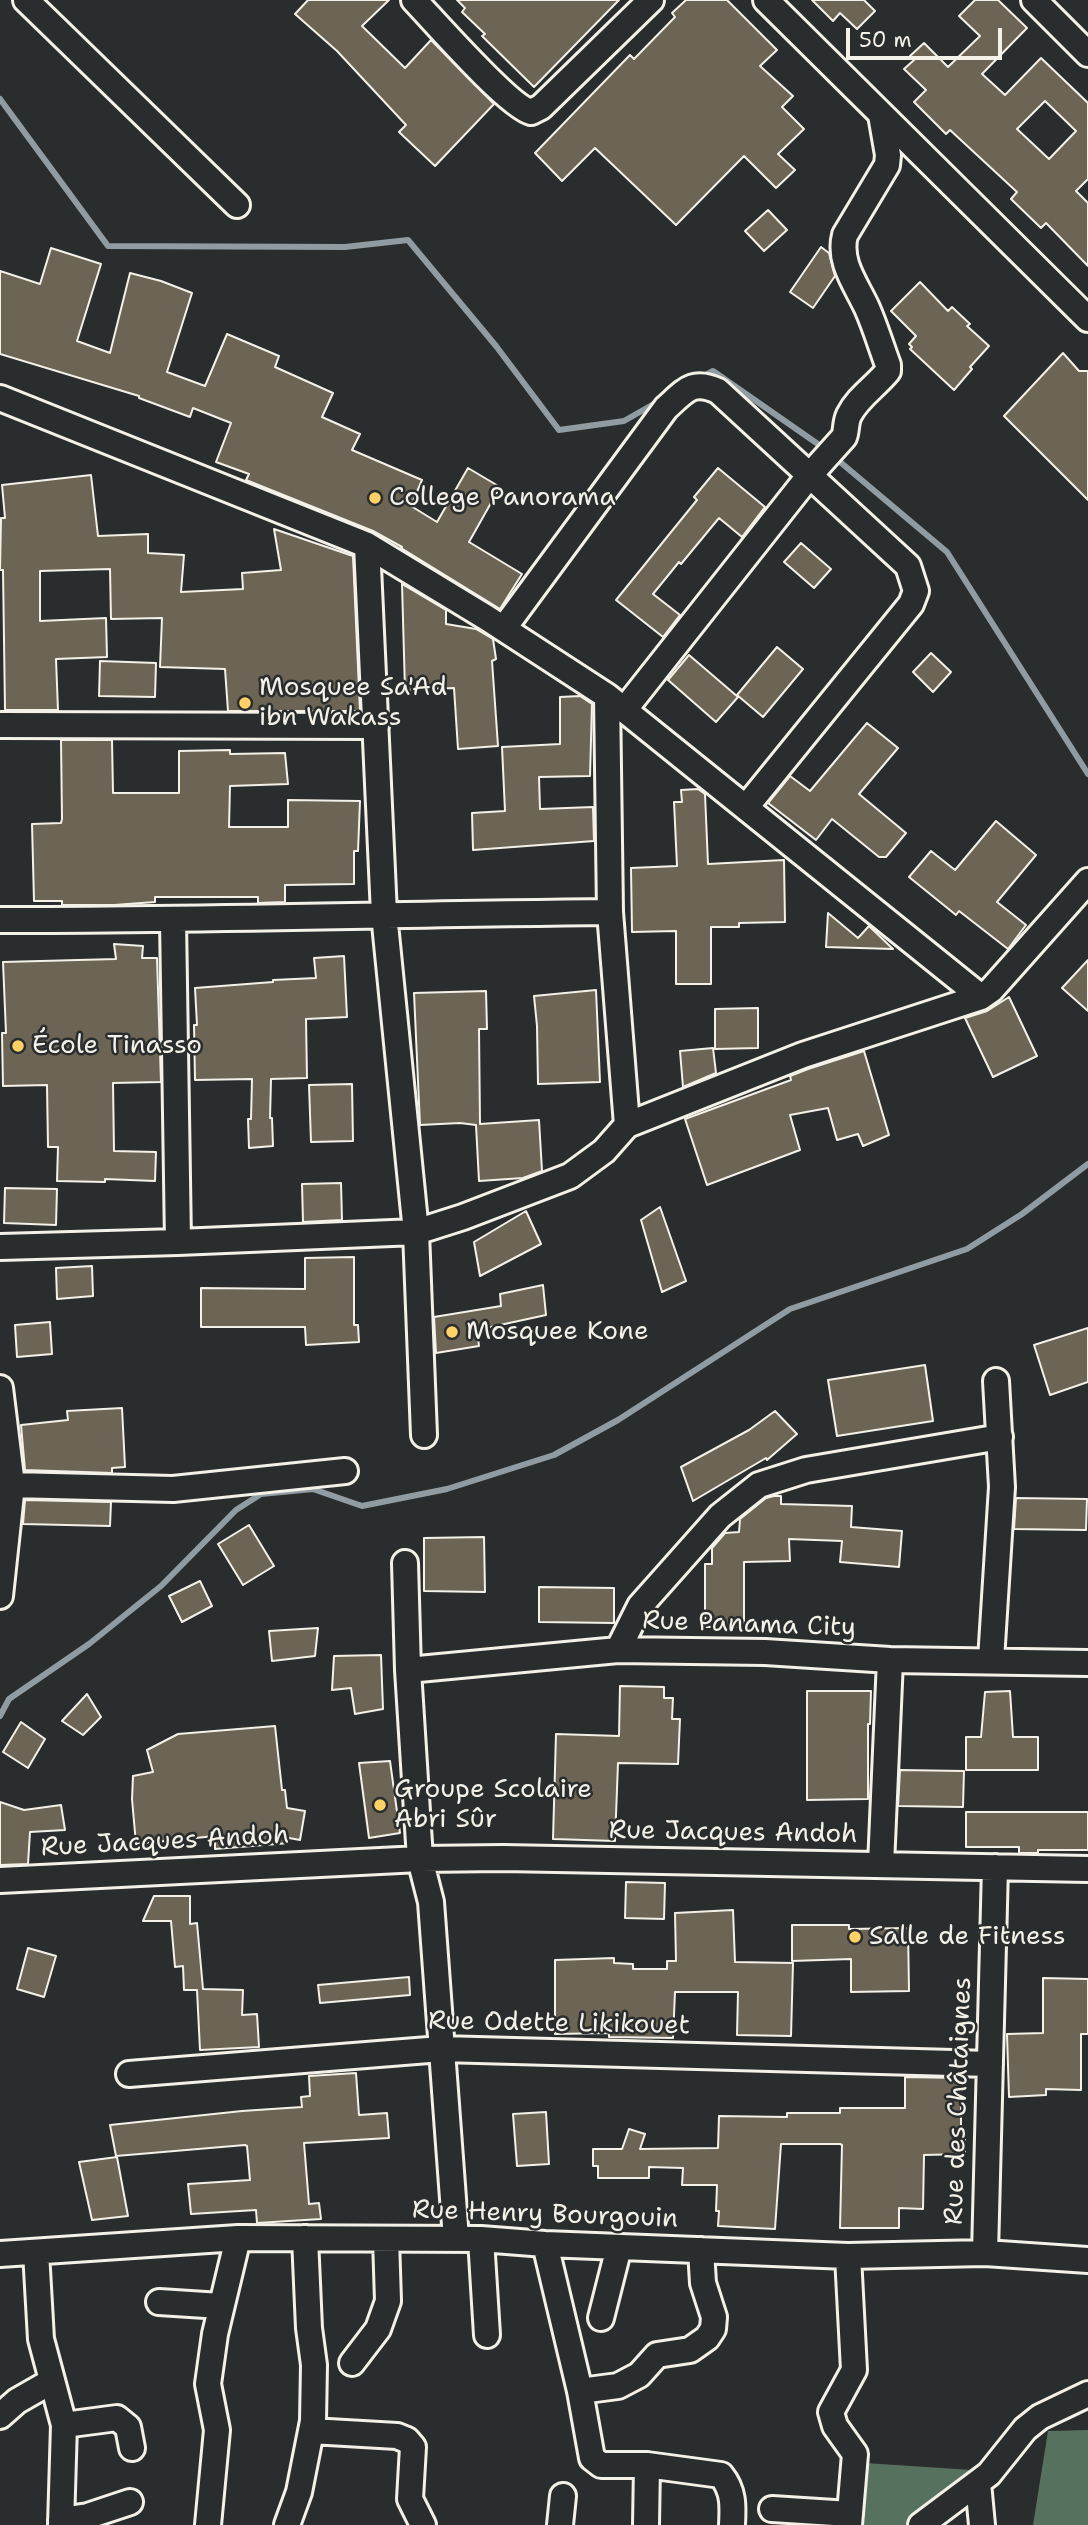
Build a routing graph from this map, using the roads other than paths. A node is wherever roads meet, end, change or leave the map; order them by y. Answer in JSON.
{"nodes":[{"id":1,"x":26,"y":0,"type":"edge"},
{"id":2,"x":414,"y":0,"type":"edge"},
{"id":3,"x":651,"y":0,"type":"edge"},
{"id":4,"x":765,"y":0,"type":"edge"},
{"id":5,"x":1034,"y":0,"type":"edge"},
{"id":6,"x":1088,"y":54,"type":"edge"},
{"id":7,"x":881,"y":115,"type":"junction"},
{"id":8,"x":237,"y":205,"type":"dead end"},
{"id":9,"x":1088,"y":319,"type":"edge"},
{"id":10,"x":0,"y":398,"type":"edge"},
{"id":11,"x":809,"y":476,"type":"junction"},
{"id":12,"x":367,"y":545,"type":"junction"},
{"id":13,"x":504,"y":628,"type":"junction"},
{"id":14,"x":616,"y":703,"type":"junction"},
{"id":15,"x":0,"y":725,"type":"edge"},
{"id":16,"x":376,"y":726,"type":"junction"},
{"id":17,"x":747,"y":806,"type":"junction"},
{"id":18,"x":1088,"y":881,"type":"edge"},
{"id":19,"x":610,"y":912,"type":"junction"},
{"id":20,"x":384,"y":914,"type":"junction"},
{"id":21,"x":0,"y":920,"type":"edge"},
{"id":22,"x":173,"y":920,"type":"junction"},
{"id":23,"x":981,"y":997,"type":"junction"},
{"id":24,"x":627,"y":1125,"type":"junction"},
{"id":25,"x":416,"y":1232,"type":"junction"},
{"id":26,"x":178,"y":1242,"type":"junction"},
{"id":27,"x":0,"y":1247,"type":"edge"},
{"id":28,"x":996,"y":1381,"type":"dead end"},
{"id":29,"x":0,"y":1388,"type":"edge"},
{"id":30,"x":424,"y":1435,"type":"dead end"},
{"id":31,"x":1000,"y":1437,"type":"junction"},
{"id":32,"x":345,"y":1471,"type":"dead end"},
{"id":33,"x":12,"y":1485,"type":"junction"},
{"id":34,"x":405,"y":1563,"type":"dead end"},
{"id":35,"x":0,"y":1596,"type":"edge"},
{"id":36,"x":618,"y":1650,"type":"junction"},
{"id":37,"x":890,"y":1660,"type":"junction"},
{"id":38,"x":991,"y":1660,"type":"junction"},
{"id":39,"x":1088,"y":1663,"type":"edge"},
{"id":40,"x":408,"y":1670,"type":"junction"},
{"id":41,"x":420,"y":1859,"type":"junction"},
{"id":42,"x":881,"y":1865,"type":"junction"},
{"id":43,"x":995,"y":1867,"type":"junction"},
{"id":44,"x":1088,"y":1869,"type":"edge"},
{"id":45,"x":0,"y":1880,"type":"edge"},
{"id":46,"x":441,"y":2049,"type":"junction"},
{"id":47,"x":990,"y":2064,"type":"junction"},
{"id":48,"x":129,"y":2074,"type":"dead end"},
{"id":49,"x":238,"y":2238,"type":"junction"},
{"id":50,"x":305,"y":2238,"type":"junction"},
{"id":51,"x":386,"y":2239,"type":"junction"},
{"id":52,"x":456,"y":2239,"type":"junction"},
{"id":53,"x":481,"y":2239,"type":"junction"},
{"id":54,"x":545,"y":2244,"type":"junction"},
{"id":55,"x":619,"y":2247,"type":"junction"},
{"id":56,"x":701,"y":2250,"type":"junction"},
{"id":57,"x":36,"y":2252,"type":"junction"},
{"id":58,"x":985,"y":2253,"type":"junction"},
{"id":59,"x":0,"y":2254,"type":"edge"},
{"id":60,"x":848,"y":2256,"type":"junction"},
{"id":61,"x":1088,"y":2260,"type":"edge"},
{"id":62,"x":159,"y":2302,"type":"dead end"},
{"id":63,"x":222,"y":2305,"type":"junction"},
{"id":64,"x":601,"y":2318,"type":"dead end"},
{"id":65,"x":487,"y":2335,"type":"dead end"},
{"id":66,"x":352,"y":2364,"type":"dead end"},
{"id":67,"x":52,"y":2381,"type":"junction"},
{"id":68,"x":580,"y":2391,"type":"junction"},
{"id":69,"x":1088,"y":2394,"type":"edge"},
{"id":70,"x":0,"y":2416,"type":"edge"},
{"id":71,"x":64,"y":2425,"type":"junction"},
{"id":72,"x":311,"y":2431,"type":"junction"},
{"id":73,"x":132,"y":2448,"type":"dead end"},
{"id":74,"x":646,"y":2465,"type":"junction"},
{"id":75,"x":978,"y":2483,"type":"junction"},
{"id":76,"x":563,"y":2496,"type":"dead end"},
{"id":77,"x":130,"y":2501,"type":"dead end"},
{"id":78,"x":772,"y":2509,"type":"dead end"},
{"id":79,"x":850,"y":2522,"type":"edge"},
{"id":80,"x":61,"y":2523,"type":"edge"},
{"id":81,"x":208,"y":2525,"type":"edge"},
{"id":82,"x":288,"y":2525,"type":"edge"},
{"id":83,"x":423,"y":2525,"type":"edge"},
{"id":84,"x":560,"y":2525,"type":"edge"},
{"id":85,"x":646,"y":2525,"type":"edge"},
{"id":86,"x":732,"y":2525,"type":"edge"},
{"id":87,"x":921,"y":2525,"type":"edge"},
{"id":88,"x":982,"y":2525,"type":"edge"}],
"edges":[{"from":1,"to":8,"type":"street"},
{"from":2,"to":3,"type":"street"},
{"from":4,"to":7,"type":"street"},
{"from":5,"to":6,"type":"street"},
{"from":7,"to":9,"type":"street"},
{"from":7,"to":11,"type":"street"},
{"from":10,"to":12,"type":"street"},
{"from":11,"to":13,"type":"street"},
{"from":11,"to":14,"type":"street"},
{"from":11,"to":17,"type":"street"},
{"from":12,"to":13,"type":"street"},
{"from":12,"to":16,"type":"street"},
{"from":13,"to":14,"type":"street"},
{"from":14,"to":17,"type":"street"},
{"from":14,"to":19,"type":"street"},
{"from":15,"to":16,"type":"street"},
{"from":16,"to":20,"type":"street"},
{"from":17,"to":23,"type":"street"},
{"from":18,"to":23,"type":"street"},
{"from":19,"to":20,"type":"street"},
{"from":19,"to":24,"type":"street"},
{"from":20,"to":22,"type":"street"},
{"from":20,"to":25,"type":"street"},
{"from":21,"to":22,"type":"street"},
{"from":22,"to":26,"type":"street"},
{"from":23,"to":24,"type":"street"},
{"from":24,"to":25,"type":"street"},
{"from":25,"to":26,"type":"street"},
{"from":25,"to":30,"type":"street"},
{"from":26,"to":27,"type":"street"},
{"from":28,"to":31,"type":"street"},
{"from":29,"to":33,"type":"street"},
{"from":31,"to":36,"type":"street"},
{"from":31,"to":38,"type":"street"},
{"from":32,"to":33,"type":"street"},
{"from":33,"to":35,"type":"street"},
{"from":34,"to":40,"type":"street"},
{"from":36,"to":37,"type":"street","name":"Rue Panama City"},
{"from":36,"to":40,"type":"street","name":"Rue Panama City"},
{"from":37,"to":38,"type":"street","name":"Rue Panama City"},
{"from":37,"to":42,"type":"street"},
{"from":38,"to":39,"type":"street","name":"Rue Panama City"},
{"from":40,"to":41,"type":"street"},
{"from":41,"to":42,"type":"street","name":"Rue Jacques Andoh"},
{"from":41,"to":45,"type":"street","name":"Rue Jacques Andoh"},
{"from":41,"to":46,"type":"street"},
{"from":42,"to":43,"type":"street","name":"Rue Jacques Andoh"},
{"from":43,"to":44,"type":"street","name":"Rue Jacques Andoh"},
{"from":43,"to":47,"type":"street","name":"Rue des Châtaignes"},
{"from":46,"to":47,"type":"street","name":"Rue Odette Likikouet"},
{"from":46,"to":48,"type":"street","name":"Rue Odette Likikouet"},
{"from":46,"to":52,"type":"street"},
{"from":47,"to":58,"type":"street","name":"Rue des Châtaignes"},
{"from":49,"to":50,"type":"street","name":"Rue Henry Bourgouin"},
{"from":49,"to":57,"type":"street","name":"Rue Henry Bourgouin"},
{"from":49,"to":63,"type":"street"},
{"from":50,"to":51,"type":"street","name":"Rue Henry Bourgouin"},
{"from":50,"to":72,"type":"street"},
{"from":51,"to":52,"type":"street","name":"Rue Henry Bourgouin"},
{"from":51,"to":66,"type":"street"},
{"from":52,"to":53,"type":"street","name":"Rue Henry Bourgouin"},
{"from":53,"to":54,"type":"street","name":"Rue Henry Bourgouin"},
{"from":53,"to":65,"type":"street"},
{"from":54,"to":55,"type":"street","name":"Rue Henry Bourgouin"},
{"from":54,"to":68,"type":"street"},
{"from":55,"to":56,"type":"street","name":"Rue Henry Bourgouin"},
{"from":55,"to":64,"type":"street"},
{"from":56,"to":60,"type":"street","name":"Rue Henry Bourgouin"},
{"from":56,"to":68,"type":"street"},
{"from":57,"to":59,"type":"street","name":"Rue Henry Bourgouin"},
{"from":57,"to":67,"type":"street"},
{"from":58,"to":60,"type":"street","name":"Rue Henry Bourgouin"},
{"from":58,"to":61,"type":"street","name":"Rue Henry Bourgouin"},
{"from":60,"to":79,"type":"street"},
{"from":62,"to":63,"type":"street"},
{"from":63,"to":81,"type":"street"},
{"from":67,"to":70,"type":"street"},
{"from":67,"to":71,"type":"street"},
{"from":68,"to":74,"type":"street"},
{"from":69,"to":75,"type":"street"},
{"from":71,"to":73,"type":"street"},
{"from":71,"to":80,"type":"street"},
{"from":72,"to":82,"type":"street"},
{"from":72,"to":83,"type":"street"},
{"from":74,"to":85,"type":"street"},
{"from":74,"to":86,"type":"street"},
{"from":75,"to":87,"type":"street"},
{"from":75,"to":88,"type":"street"},
{"from":76,"to":84,"type":"street"},
{"from":77,"to":80,"type":"street"},
{"from":78,"to":79,"type":"street"}]}
